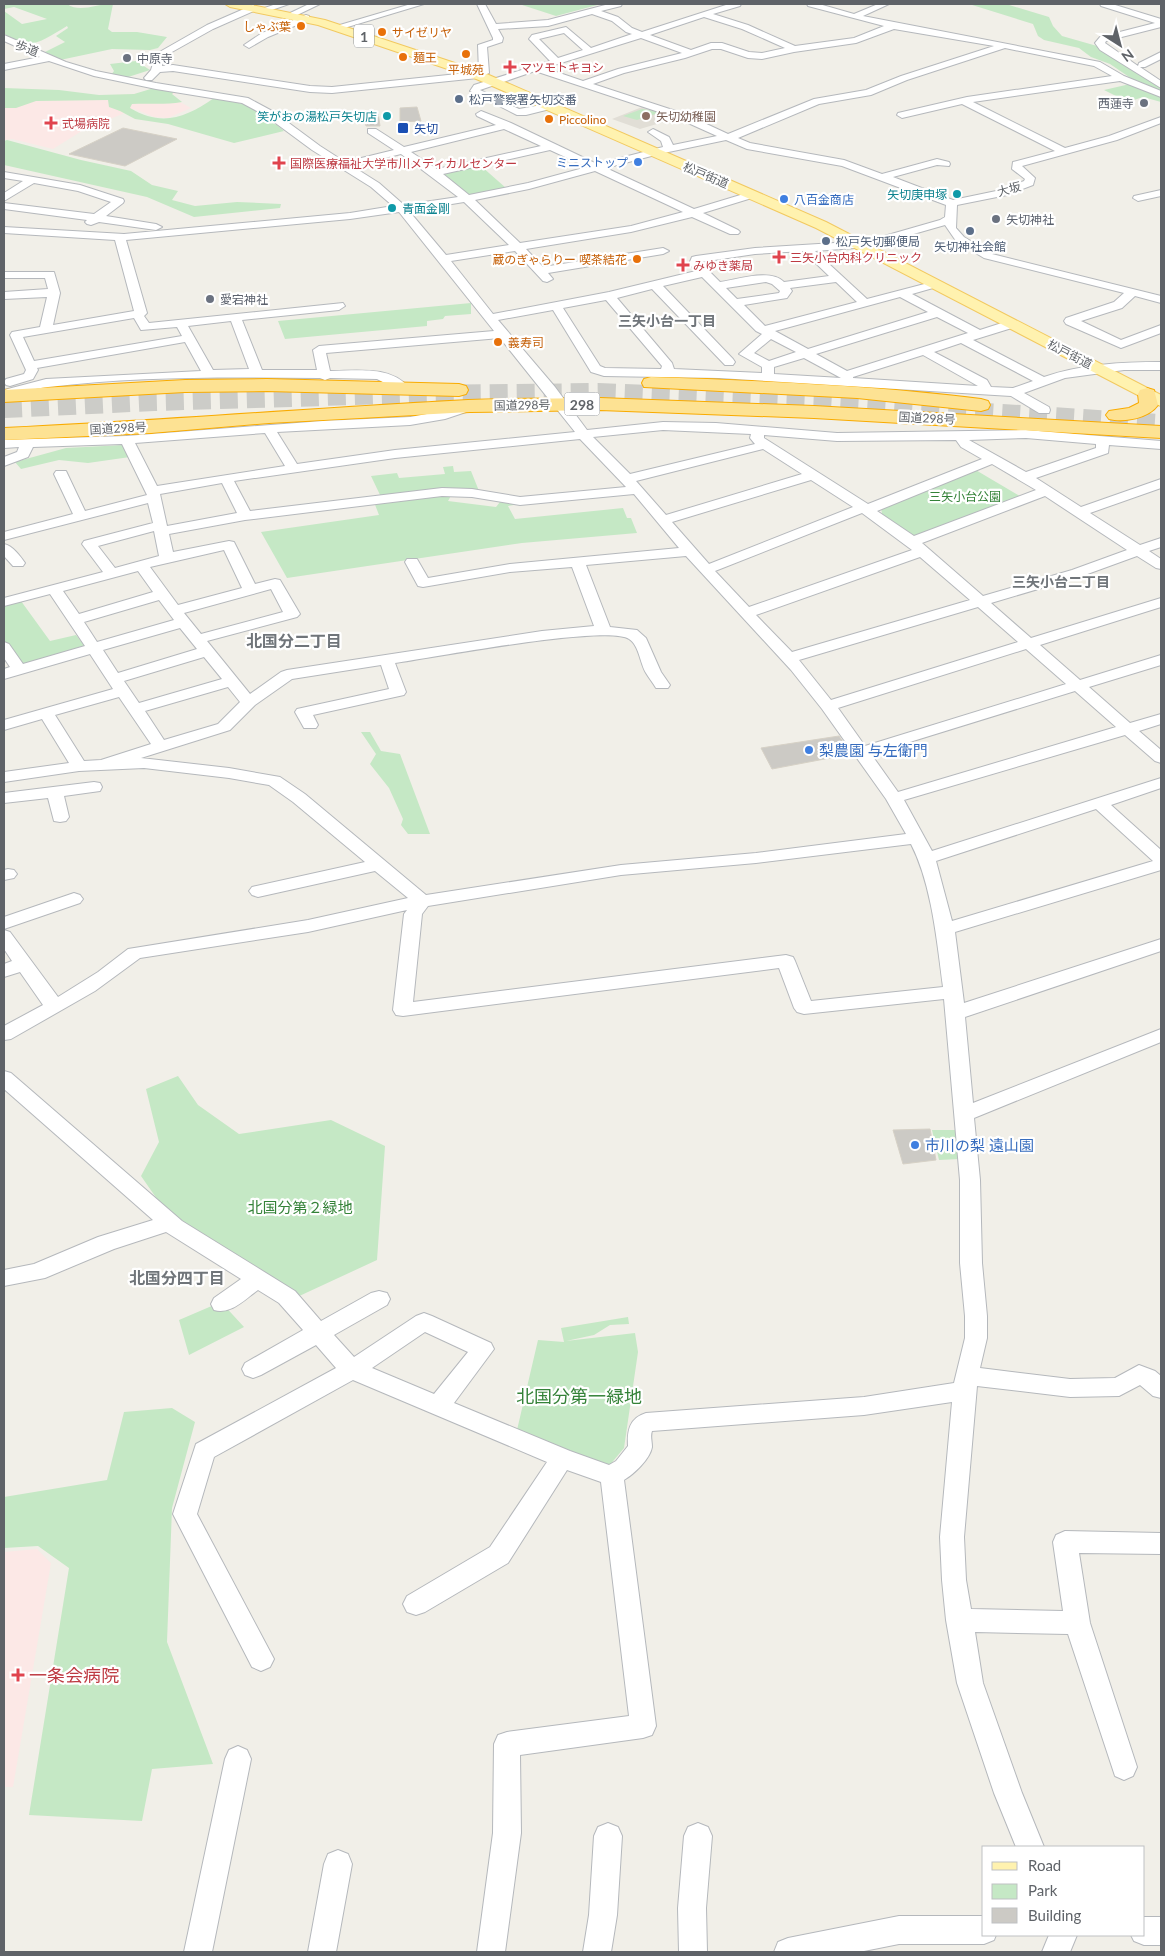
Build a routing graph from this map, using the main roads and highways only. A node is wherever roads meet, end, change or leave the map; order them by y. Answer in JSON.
{"nodes":[{"id":1,"x":230,"y":4,"type":"edge"},
{"id":2,"x":288,"y":9,"type":"edge"},
{"id":3,"x":651,"y":383,"type":"dead end"},
{"id":4,"x":4,"y":395,"type":"edge"},
{"id":5,"x":556,"y":397,"type":"junction"},
{"id":6,"x":1154,"y":397,"type":"edge"},
{"id":7,"x":994,"y":407,"type":"junction"},
{"id":8,"x":612,"y":412,"type":"dead end"},
{"id":9,"x":1116,"y":415,"type":"junction"},
{"id":10,"x":1161,"y":419,"type":"edge"},
{"id":11,"x":1031,"y":425,"type":"junction"},
{"id":12,"x":4,"y":434,"type":"edge"},
{"id":13,"x":1161,"y":434,"type":"edge"}],
"edges":[{"from":1,"to":2,"type":"main road","name":"松戸街道","number":"1"},
{"from":2,"to":6,"type":"main road","name":"松戸街道","number":"1"},
{"from":3,"to":7,"type":"highway"},
{"from":4,"to":5,"type":"highway","name":"国道298号","number":"298"},
{"from":5,"to":7,"type":"highway","name":"国道298号","number":"298"},
{"from":5,"to":11,"type":"highway","name":"国道298号","number":"298"},
{"from":5,"to":12,"type":"highway","name":"国道298号","number":"298"},
{"from":6,"to":9,"type":"highway"},
{"from":7,"to":9,"type":"highway","name":"国道298号","number":"298"},
{"from":8,"to":11,"type":"highway"},
{"from":9,"to":10,"type":"highway","name":"国道298号","number":"298"},
{"from":11,"to":13,"type":"highway","name":"国道298号","number":"298"}]}
